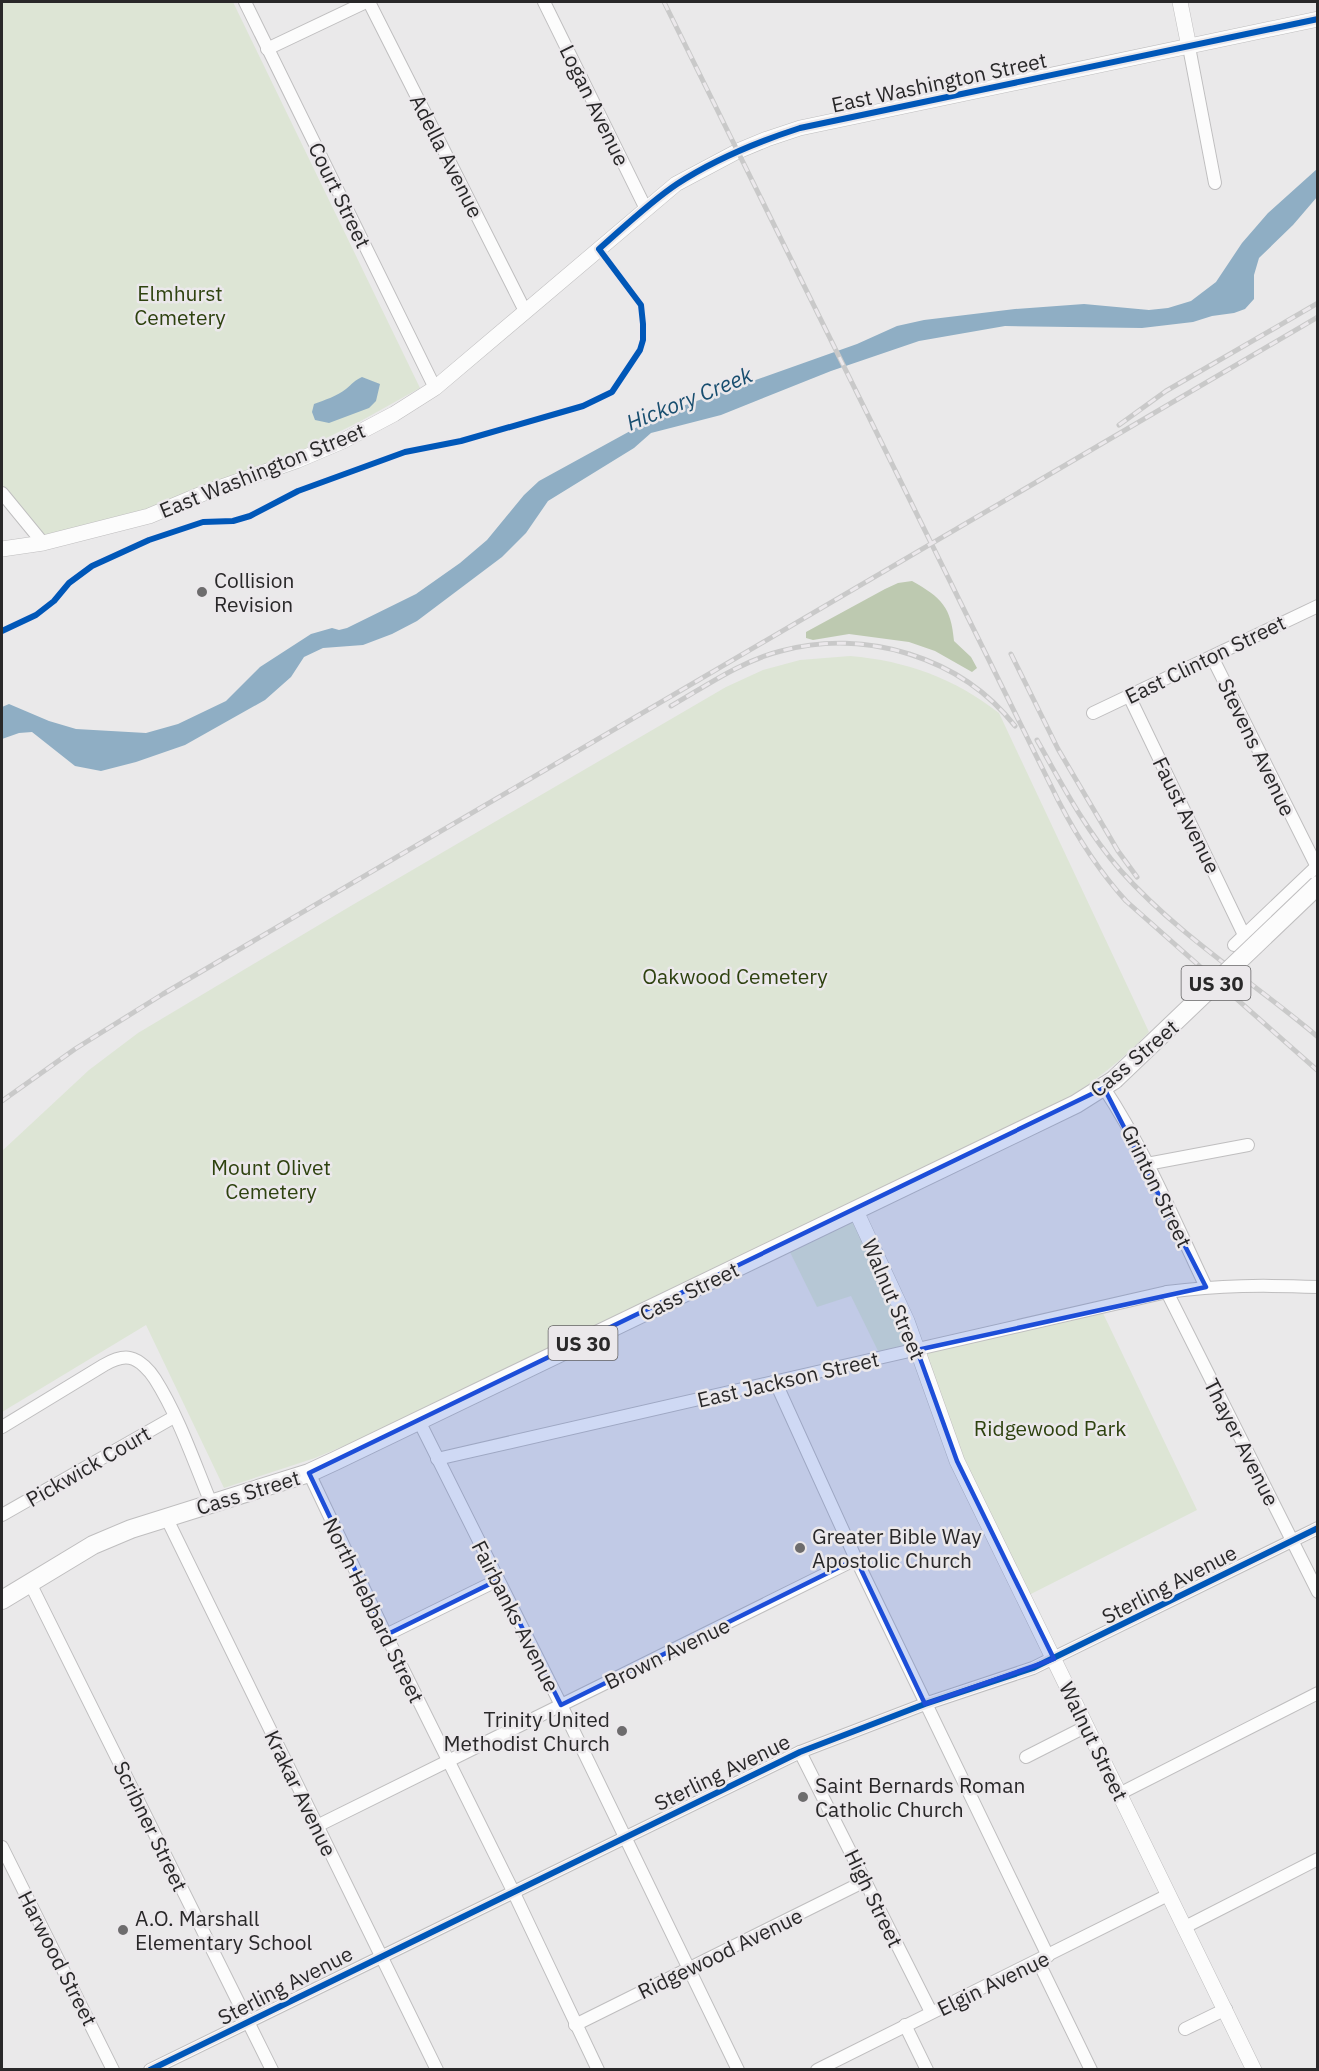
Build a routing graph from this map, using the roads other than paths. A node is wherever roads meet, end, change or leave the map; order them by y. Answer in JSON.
{"nodes":[{"id":1,"x":245,"y":2,"type":"edge"},
{"id":2,"x":367,"y":2,"type":"edge"},
{"id":3,"x":544,"y":2,"type":"edge"},
{"id":4,"x":1180,"y":2,"type":"edge"},
{"id":5,"x":1317,"y":19,"type":"edge"},
{"id":6,"x":1188,"y":47,"type":"junction"},
{"id":7,"x":267,"y":49,"type":"junction"},
{"id":8,"x":1215,"y":183,"type":"dead end"},
{"id":9,"x":646,"y":209,"type":"junction"},
{"id":10,"x":525,"y":311,"type":"junction"},
{"id":11,"x":435,"y":388,"type":"junction"},
{"id":12,"x":2,"y":493,"type":"edge"},
{"id":13,"x":43,"y":543,"type":"junction"},
{"id":14,"x":2,"y":549,"type":"edge"},
{"id":15,"x":1317,"y":606,"type":"edge"},
{"id":16,"x":1212,"y":657,"type":"junction"},
{"id":17,"x":1129,"y":696,"type":"junction"},
{"id":18,"x":1093,"y":713,"type":"dead end"},
{"id":19,"x":1317,"y":867,"type":"edge"},
{"id":20,"x":1317,"y":885,"type":"edge"},
{"id":21,"x":1244,"y":934,"type":"junction"},
{"id":22,"x":1234,"y":945,"type":"dead end"},
{"id":23,"x":1109,"y":1084,"type":"junction"},
{"id":24,"x":1248,"y":1145,"type":"dead end"},
{"id":25,"x":1147,"y":1164,"type":"junction"},
{"id":26,"x":856,"y":1211,"type":"junction"},
{"id":27,"x":1206,"y":1287,"type":"junction"},
{"id":28,"x":1317,"y":1287,"type":"edge"},
{"id":29,"x":1167,"y":1292,"type":"junction"},
{"id":30,"x":917,"y":1350,"type":"junction"},
{"id":31,"x":775,"y":1381,"type":"junction"},
{"id":32,"x":174,"y":1417,"type":"junction"},
{"id":33,"x":419,"y":1421,"type":"junction"},
{"id":34,"x":2,"y":1427,"type":"edge"},
{"id":35,"x":437,"y":1459,"type":"junction"},
{"id":36,"x":309,"y":1473,"type":"junction"},
{"id":37,"x":212,"y":1503,"type":"junction"},
{"id":38,"x":2,"y":1515,"type":"edge"},
{"id":39,"x":166,"y":1517,"type":"junction"},
{"id":40,"x":1317,"y":1528,"type":"edge"},
{"id":41,"x":1292,"y":1541,"type":"junction"},
{"id":42,"x":855,"y":1559,"type":"junction"},
{"id":43,"x":498,"y":1580,"type":"junction"},
{"id":44,"x":30,"y":1582,"type":"junction"},
{"id":45,"x":1317,"y":1592,"type":"edge"},
{"id":46,"x":2,"y":1600,"type":"edge"},
{"id":47,"x":386,"y":1635,"type":"junction"},
{"id":48,"x":1054,"y":1659,"type":"junction"},
{"id":49,"x":1317,"y":1693,"type":"edge"},
{"id":50,"x":925,"y":1704,"type":"junction"},
{"id":51,"x":561,"y":1705,"type":"junction"},
{"id":52,"x":1087,"y":1726,"type":"junction"},
{"id":53,"x":800,"y":1752,"type":"junction"},
{"id":54,"x":1026,"y":1756,"type":"dead end"},
{"id":55,"x":448,"y":1760,"type":"junction"},
{"id":56,"x":1119,"y":1794,"type":"junction"},
{"id":57,"x":317,"y":1826,"type":"junction"},
{"id":58,"x":625,"y":1837,"type":"junction"},
{"id":59,"x":2,"y":1847,"type":"edge"},
{"id":60,"x":1317,"y":1859,"type":"edge"},
{"id":61,"x":865,"y":1881,"type":"junction"},
{"id":62,"x":513,"y":1891,"type":"junction"},
{"id":63,"x":1168,"y":1895,"type":"junction"},
{"id":64,"x":1185,"y":1927,"type":"junction"},
{"id":65,"x":381,"y":1956,"type":"junction"},
{"id":66,"x":1043,"y":1959,"type":"junction"},
{"id":67,"x":689,"y":1968,"type":"junction"},
{"id":68,"x":1226,"y":2009,"type":"junction"},
{"id":69,"x":930,"y":2012,"type":"junction"},
{"id":70,"x":249,"y":2022,"type":"junction"},
{"id":71,"x":575,"y":2025,"type":"junction"},
{"id":72,"x":905,"y":2025,"type":"junction"},
{"id":73,"x":1185,"y":2030,"type":"dead end"},
{"id":74,"x":113,"y":2070,"type":"edge"},
{"id":75,"x":150,"y":2070,"type":"edge"},
{"id":76,"x":272,"y":2070,"type":"edge"},
{"id":77,"x":437,"y":2070,"type":"edge"},
{"id":78,"x":598,"y":2070,"type":"edge"},
{"id":79,"x":738,"y":2070,"type":"edge"},
{"id":80,"x":817,"y":2070,"type":"edge"},
{"id":81,"x":927,"y":2070,"type":"edge"},
{"id":82,"x":1090,"y":2070,"type":"edge"},
{"id":83,"x":1254,"y":2070,"type":"edge"}],
"edges":[{"from":1,"to":7,"type":"street","name":"Court Street"},
{"from":2,"to":7,"type":"street"},
{"from":2,"to":10,"type":"street","name":"Adella Avenue"},
{"from":3,"to":9,"type":"street","name":"Logan Avenue"},
{"from":4,"to":6,"type":"street"},
{"from":5,"to":6,"type":"street","name":"East Washington Street"},
{"from":6,"to":8,"type":"street"},
{"from":6,"to":9,"type":"street","name":"East Washington Street"},
{"from":7,"to":11,"type":"street","name":"Court Street"},
{"from":9,"to":10,"type":"street","name":"East Washington Street"},
{"from":10,"to":11,"type":"street","name":"East Washington Street"},
{"from":11,"to":13,"type":"street","name":"East Washington Street"},
{"from":12,"to":13,"type":"street"},
{"from":13,"to":14,"type":"street","name":"East Washington Street"},
{"from":15,"to":16,"type":"street","name":"East Clinton Street"},
{"from":16,"to":17,"type":"street","name":"East Clinton Street"},
{"from":16,"to":19,"type":"street","name":"Stevens Avenue"},
{"from":17,"to":18,"type":"street","name":"East Clinton Street"},
{"from":17,"to":21,"type":"street","name":"Faust Avenue"},
{"from":19,"to":21,"type":"street"},
{"from":20,"to":23,"type":"main road","name":"Cass Street","number":"US 30","bridge":true},
{"from":21,"to":22,"type":"street"},
{"from":23,"to":25,"type":"street","name":"Grinton Street"},
{"from":23,"to":26,"type":"main road","name":"Cass Street","number":"US 30"},
{"from":24,"to":25,"type":"street"},
{"from":25,"to":27,"type":"street","name":"Grinton Street"},
{"from":26,"to":30,"type":"street","name":"Walnut Street"},
{"from":26,"to":33,"type":"main road","name":"Cass Street","number":"US 30"},
{"from":27,"to":28,"type":"street","name":"East Jackson Street"},
{"from":27,"to":29,"type":"street","name":"East Jackson Street"},
{"from":29,"to":30,"type":"street","name":"East Jackson Street"},
{"from":29,"to":41,"type":"street","name":"Thayer Avenue"},
{"from":30,"to":31,"type":"street","name":"East Jackson Street"},
{"from":30,"to":48,"type":"street","name":"Walnut Street"},
{"from":31,"to":35,"type":"street","name":"East Jackson Street"},
{"from":31,"to":42,"type":"street"},
{"from":32,"to":34,"type":"street"},
{"from":32,"to":37,"type":"street"},
{"from":32,"to":38,"type":"street","name":"Pickwick Court"},
{"from":33,"to":35,"type":"street","name":"Fairbanks Avenue"},
{"from":33,"to":36,"type":"main road","name":"Cass Street","number":"US 30"},
{"from":35,"to":43,"type":"street","name":"Fairbanks Avenue"},
{"from":36,"to":37,"type":"main road","name":"Cass Street","number":"US 30"},
{"from":36,"to":47,"type":"street","name":"North Hebbard Street"},
{"from":37,"to":39,"type":"main road","name":"Cass Street","number":"US 30"},
{"from":39,"to":44,"type":"main road","name":"Cass Street","number":"US 30"},
{"from":39,"to":57,"type":"street","name":"Krakar Avenue"},
{"from":40,"to":41,"type":"street","name":"Sterling Avenue"},
{"from":41,"to":45,"type":"street","name":"Thayer Avenue"},
{"from":41,"to":48,"type":"street","name":"Sterling Avenue"},
{"from":42,"to":50,"type":"street"},
{"from":42,"to":51,"type":"street","name":"Brown Avenue"},
{"from":43,"to":47,"type":"street"},
{"from":43,"to":51,"type":"street","name":"Fairbanks Avenue"},
{"from":44,"to":46,"type":"main road","name":"Cass Street","number":"US 30"},
{"from":44,"to":70,"type":"street","name":"Scribner Street"},
{"from":47,"to":55,"type":"street","name":"North Hebbard Street"},
{"from":48,"to":50,"type":"street","name":"Sterling Avenue"},
{"from":48,"to":52,"type":"street","name":"Walnut Street"},
{"from":49,"to":56,"type":"street"},
{"from":50,"to":53,"type":"street","name":"Sterling Avenue"},
{"from":50,"to":66,"type":"street"},
{"from":51,"to":55,"type":"street","name":"Brown Avenue"},
{"from":51,"to":58,"type":"street","name":"Fairbanks Avenue"},
{"from":52,"to":54,"type":"street"},
{"from":52,"to":56,"type":"street","name":"Walnut Street"},
{"from":53,"to":58,"type":"street","name":"Sterling Avenue"},
{"from":53,"to":61,"type":"street","name":"High Street"},
{"from":55,"to":57,"type":"street","name":"Brown Avenue"},
{"from":55,"to":62,"type":"street","name":"North Hebbard Street"},
{"from":56,"to":63,"type":"street","name":"Walnut Street"},
{"from":57,"to":65,"type":"street","name":"Krakar Avenue"},
{"from":58,"to":62,"type":"street","name":"Sterling Avenue"},
{"from":58,"to":67,"type":"street","name":"Fairbanks Avenue"},
{"from":59,"to":74,"type":"street","name":"Harwood Street"},
{"from":60,"to":64,"type":"street"},
{"from":61,"to":67,"type":"street","name":"Ridgewood Avenue"},
{"from":61,"to":69,"type":"street","name":"High Street"},
{"from":62,"to":65,"type":"street","name":"Sterling Avenue"},
{"from":62,"to":71,"type":"street","name":"North Hebbard Street"},
{"from":63,"to":64,"type":"street","name":"Walnut Street"},
{"from":63,"to":66,"type":"street","name":"Elgin Avenue"},
{"from":64,"to":68,"type":"street","name":"Walnut Street"},
{"from":65,"to":70,"type":"street","name":"Sterling Avenue"},
{"from":65,"to":77,"type":"street","name":"Krakar Avenue"},
{"from":66,"to":69,"type":"street","name":"Elgin Avenue"},
{"from":66,"to":82,"type":"street"},
{"from":67,"to":71,"type":"street","name":"Ridgewood Avenue"},
{"from":67,"to":79,"type":"street","name":"Fairbanks Avenue"},
{"from":68,"to":73,"type":"street"},
{"from":68,"to":83,"type":"street","name":"Walnut Street"},
{"from":69,"to":72,"type":"street","name":"Elgin Avenue"},
{"from":70,"to":75,"type":"street","name":"Sterling Avenue"},
{"from":70,"to":76,"type":"street","name":"Scribner Street"},
{"from":71,"to":78,"type":"street","name":"North Hebbard Street"},
{"from":72,"to":80,"type":"street","name":"Elgin Avenue"},
{"from":72,"to":81,"type":"street"}]}
